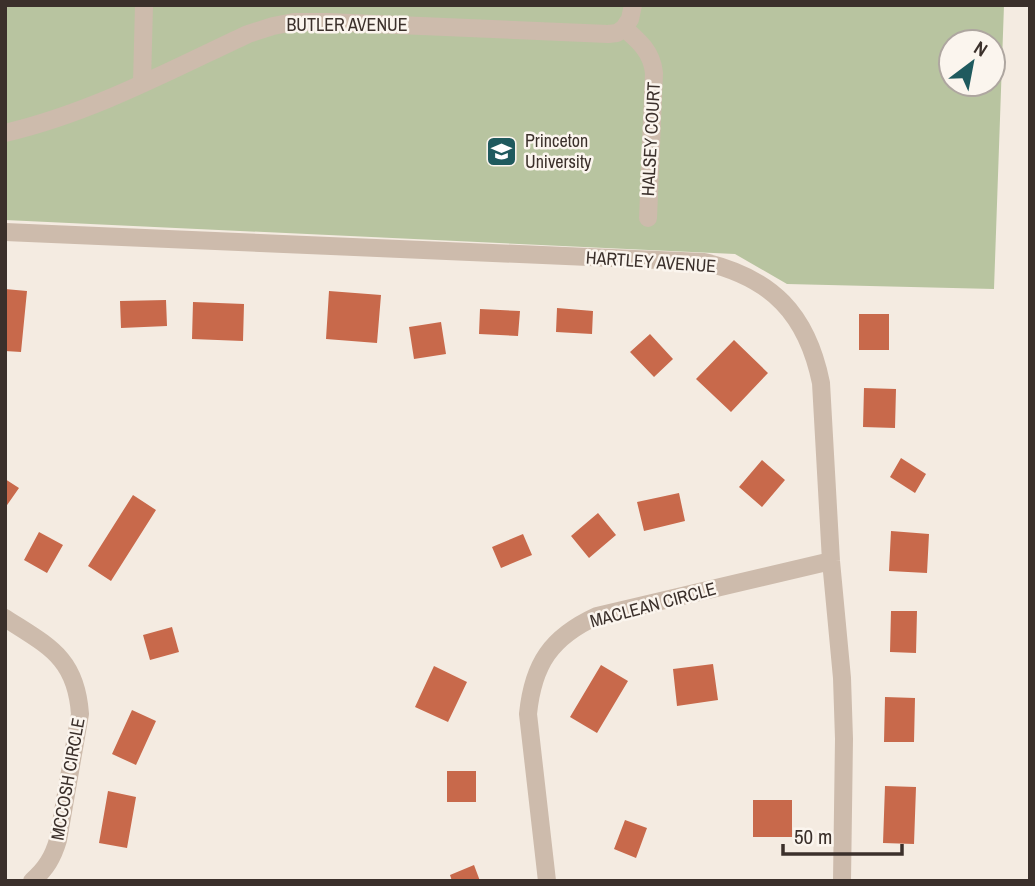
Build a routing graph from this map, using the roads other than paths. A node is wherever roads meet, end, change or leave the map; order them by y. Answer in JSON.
{"nodes":[{"id":1,"x":144,"y":5,"type":"edge"},
{"id":2,"x":380,"y":5,"type":"edge"},
{"id":3,"x":633,"y":5,"type":"edge"},
{"id":4,"x":380,"y":24,"type":"junction"},
{"id":5,"x":624,"y":28,"type":"junction"},
{"id":6,"x":142,"y":83,"type":"junction"},
{"id":7,"x":5,"y":134,"type":"edge"},
{"id":8,"x":648,"y":218,"type":"dead end"},
{"id":9,"x":5,"y":232,"type":"edge"},
{"id":10,"x":831,"y":561,"type":"junction"},
{"id":11,"x":5,"y":618,"type":"edge"},
{"id":12,"x":32,"y":881,"type":"edge"},
{"id":13,"x":547,"y":881,"type":"edge"},
{"id":14,"x":842,"y":881,"type":"edge"}],
"edges":[{"from":1,"to":6,"type":"street"},
{"from":2,"to":4,"type":"street"},
{"from":3,"to":5,"type":"street"},
{"from":4,"to":5,"type":"street","name":"BUTLER AVENUE"},
{"from":4,"to":6,"type":"street","name":"BUTLER AVENUE"},
{"from":5,"to":8,"type":"street","name":"HALSEY COURT"},
{"from":6,"to":7,"type":"street","name":"BUTLER AVENUE"},
{"from":9,"to":10,"type":"street","name":"HARTLEY AVENUE"},
{"from":10,"to":13,"type":"street","name":"MACLEAN CIRCLE"},
{"from":10,"to":14,"type":"street","name":"HARTLEY AVENUE"},
{"from":11,"to":12,"type":"street","name":"MCCOSH CIRCLE"}]}
